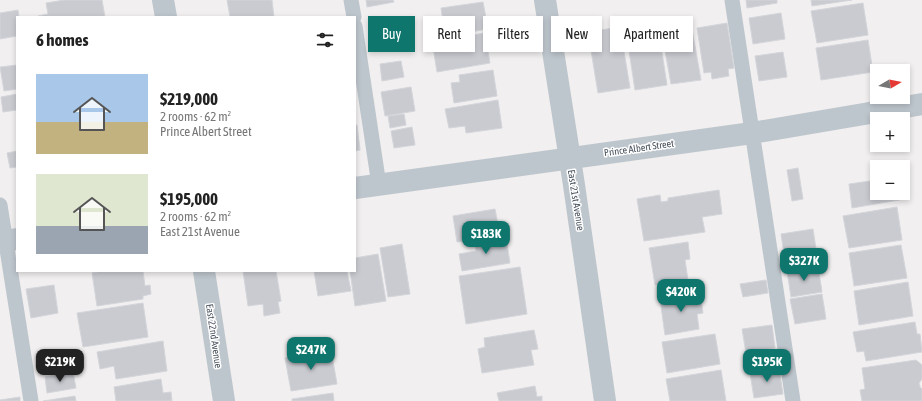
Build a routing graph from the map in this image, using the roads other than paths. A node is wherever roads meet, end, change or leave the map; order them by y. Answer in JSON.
{"nodes":[{"id":1,"x":163,"y":0,"type":"edge"},
{"id":2,"x":351,"y":0,"type":"edge"},
{"id":3,"x":545,"y":0,"type":"edge"},
{"id":4,"x":732,"y":0,"type":"edge"},
{"id":5,"x":166,"y":16,"type":"edge"},
{"id":6,"x":354,"y":16,"type":"edge"},
{"id":7,"x":356,"y":33,"type":"edge"},
{"id":8,"x":922,"y":104,"type":"edge"},
{"id":9,"x":752,"y":133,"type":"junction"},
{"id":10,"x":570,"y":158,"type":"junction"},
{"id":11,"x":379,"y":185,"type":"junction"},
{"id":12,"x":356,"y":188,"type":"edge"},
{"id":13,"x":0,"y":205,"type":"edge"},
{"id":14,"x":7,"y":240,"type":"edge"},
{"id":15,"x":204,"y":272,"type":"edge"},
{"id":16,"x":31,"y":401,"type":"edge"},
{"id":17,"x":224,"y":401,"type":"edge"},
{"id":18,"x":605,"y":401,"type":"edge"},
{"id":19,"x":793,"y":401,"type":"edge"}],
"edges":[{"from":1,"to":5,"type":"street"},
{"from":2,"to":6,"type":"lane"},
{"from":3,"to":10,"type":"street","name":"East 21st Avenue"},
{"from":4,"to":9,"type":"lane"},
{"from":7,"to":11,"type":"lane"},
{"from":8,"to":9,"type":"street","name":"Prince Albert Street"},
{"from":9,"to":10,"type":"street","name":"Prince Albert Street"},
{"from":9,"to":19,"type":"lane"},
{"from":10,"to":11,"type":"street","name":"Prince Albert Street"},
{"from":10,"to":18,"type":"street","name":"East 21st Avenue"},
{"from":11,"to":12,"type":"street","name":"Prince Albert Street"},
{"from":13,"to":14,"type":"lane"},
{"from":14,"to":16,"type":"lane"},
{"from":15,"to":17,"type":"street","name":"East 22nd Avenue"}]}
